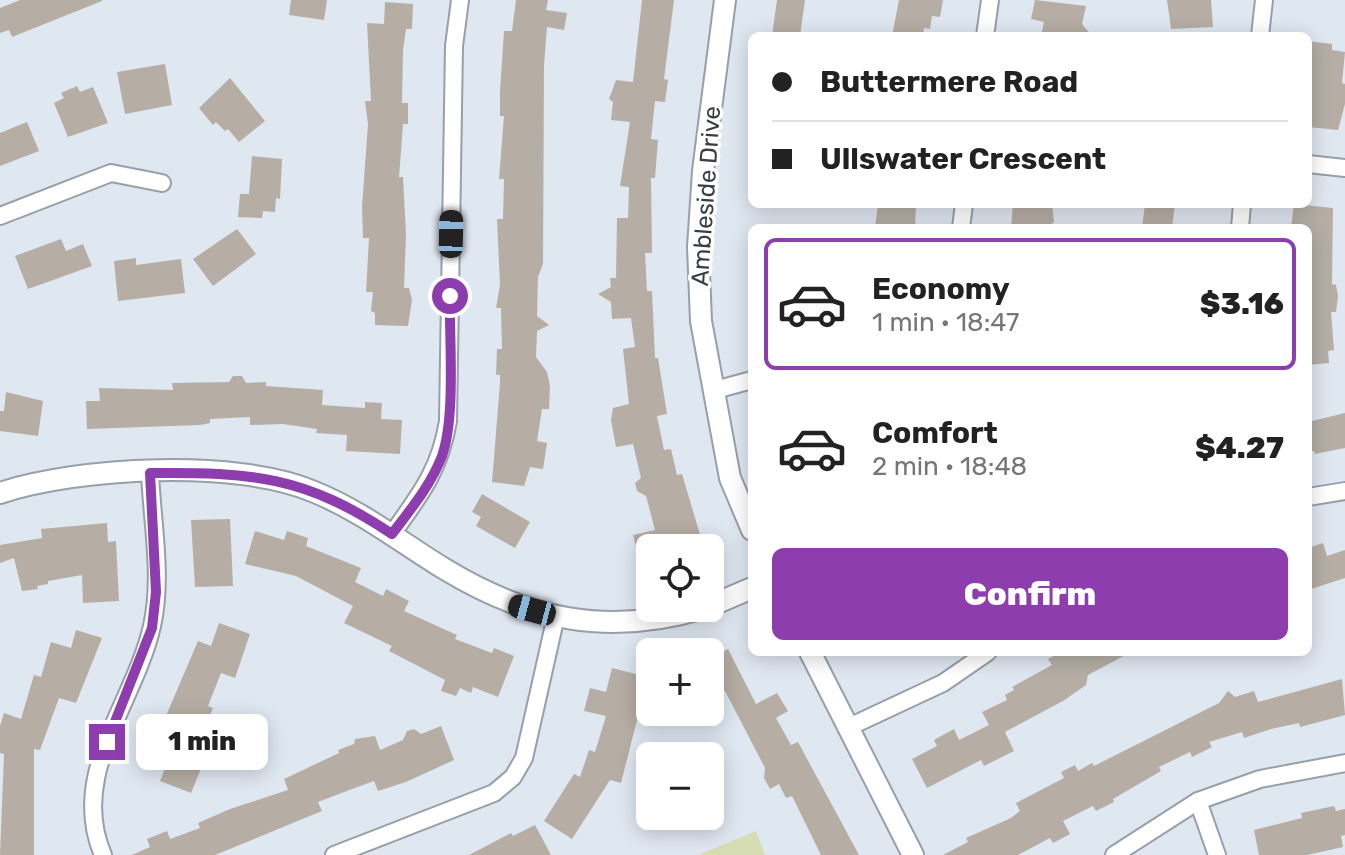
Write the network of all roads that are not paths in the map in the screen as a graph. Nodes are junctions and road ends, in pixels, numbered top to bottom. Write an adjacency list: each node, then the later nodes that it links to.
1 (460, 0): 18 (street)
2 (725, 0): 12 (street, Ambleside Drive)
3 (990, 0): 5 (street)
4 (1264, 0): 6 (street)
5 (986, 32)
6 (1260, 32)
7 (1312, 164): 8 (street)
8 (1345, 168)
9 (162, 183): 10 (street)
10 (0, 216)
11 (748, 381): 12 (street)
12 (715, 390): 17 (street, Ambleside Drive)
13 (150, 473): 15 (street); 18 (street); 28 (street)
14 (1345, 491): 16 (street)
15 (0, 493)
16 (1312, 496)
17 (748, 521)
18 (392, 534): 21 (street)
19 (748, 590): 20 (street)
20 (724, 600)
21 (556, 616): 22 (street); 29 (street)
22 (636, 621)
23 (812, 656): 25 (street)
24 (982, 656): 25 (street)
25 (849, 727): 30 (street)
26 (1345, 763): 27 (street)
27 (1198, 801): 31 (street); 32 (street)
28 (103, 855)
29 (334, 855)
30 (913, 855)
31 (1114, 855)
32 (1217, 855)

